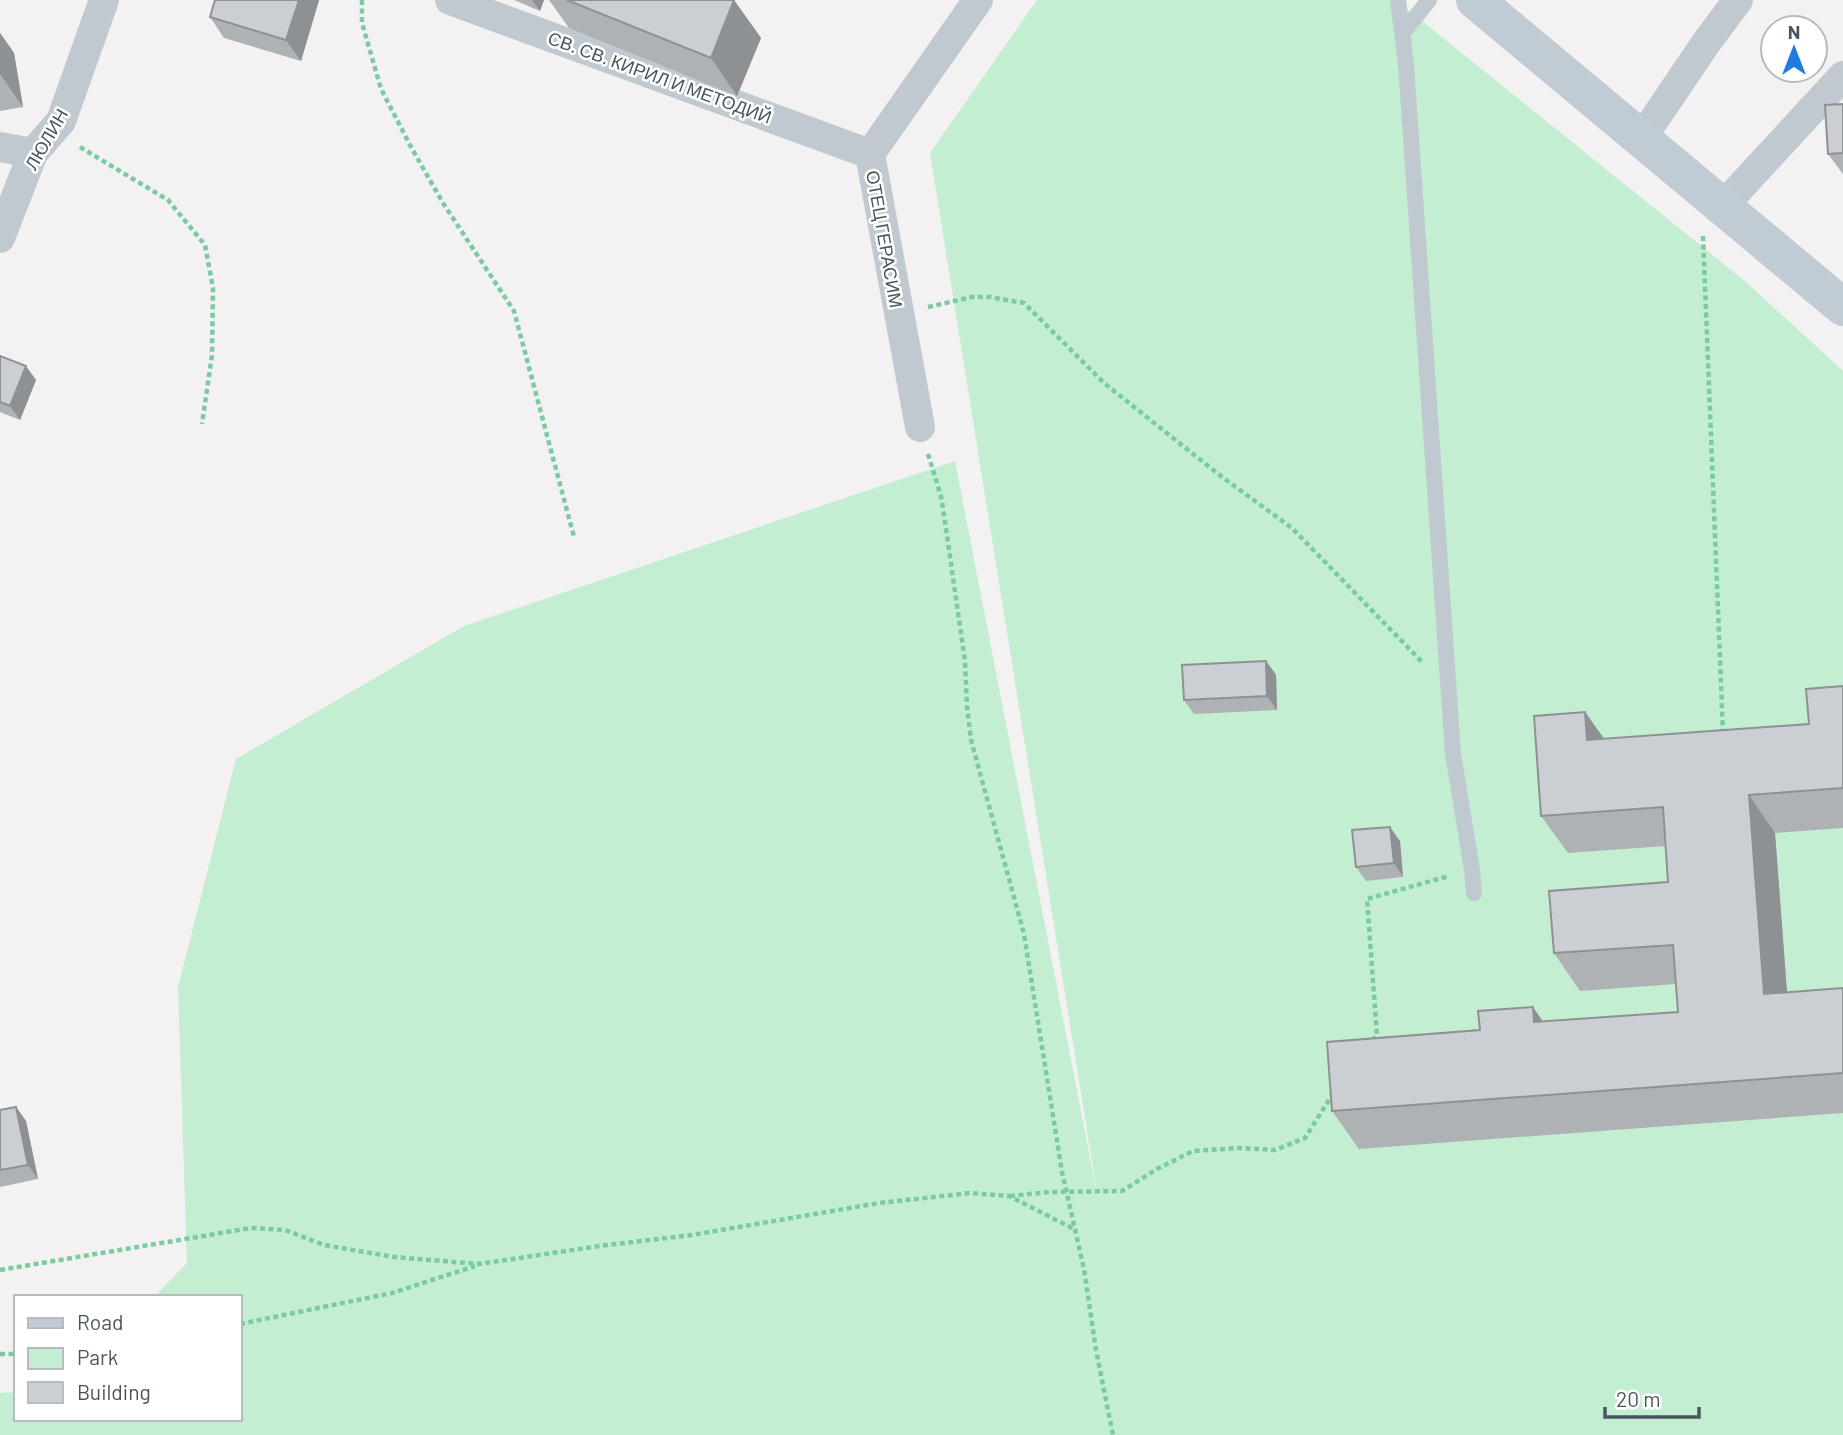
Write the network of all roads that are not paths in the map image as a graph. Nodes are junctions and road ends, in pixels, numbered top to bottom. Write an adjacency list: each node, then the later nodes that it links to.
1 (104, 0): 12 (street, ЛЮЛИН)
2 (450, 0): 13 (street, СВ. СВ. КИРИЛ И МЕТОДИЙ)
3 (978, 0): 13 (street, ОТЕЦ ГЕРАСИМ)
4 (1398, 0): 8 (lane)
5 (1429, 0): 8 (lane)
6 (1475, 0): 10 (main road)
7 (1738, 0): 10 (street)
8 (1402, 34): 18 (lane)
9 (1843, 76): 14 (street)
10 (1641, 139): 14 (main road)
11 (0, 148): 12 (street)
12 (33, 153): 15 (street, ЛЮЛИН)
13 (870, 154): 17 (street, ОТЕЦ ГЕРАСИМ)
14 (1712, 197): 16 (main road)
15 (0, 238)
16 (1843, 307)
17 (920, 426)
18 (1474, 893)

